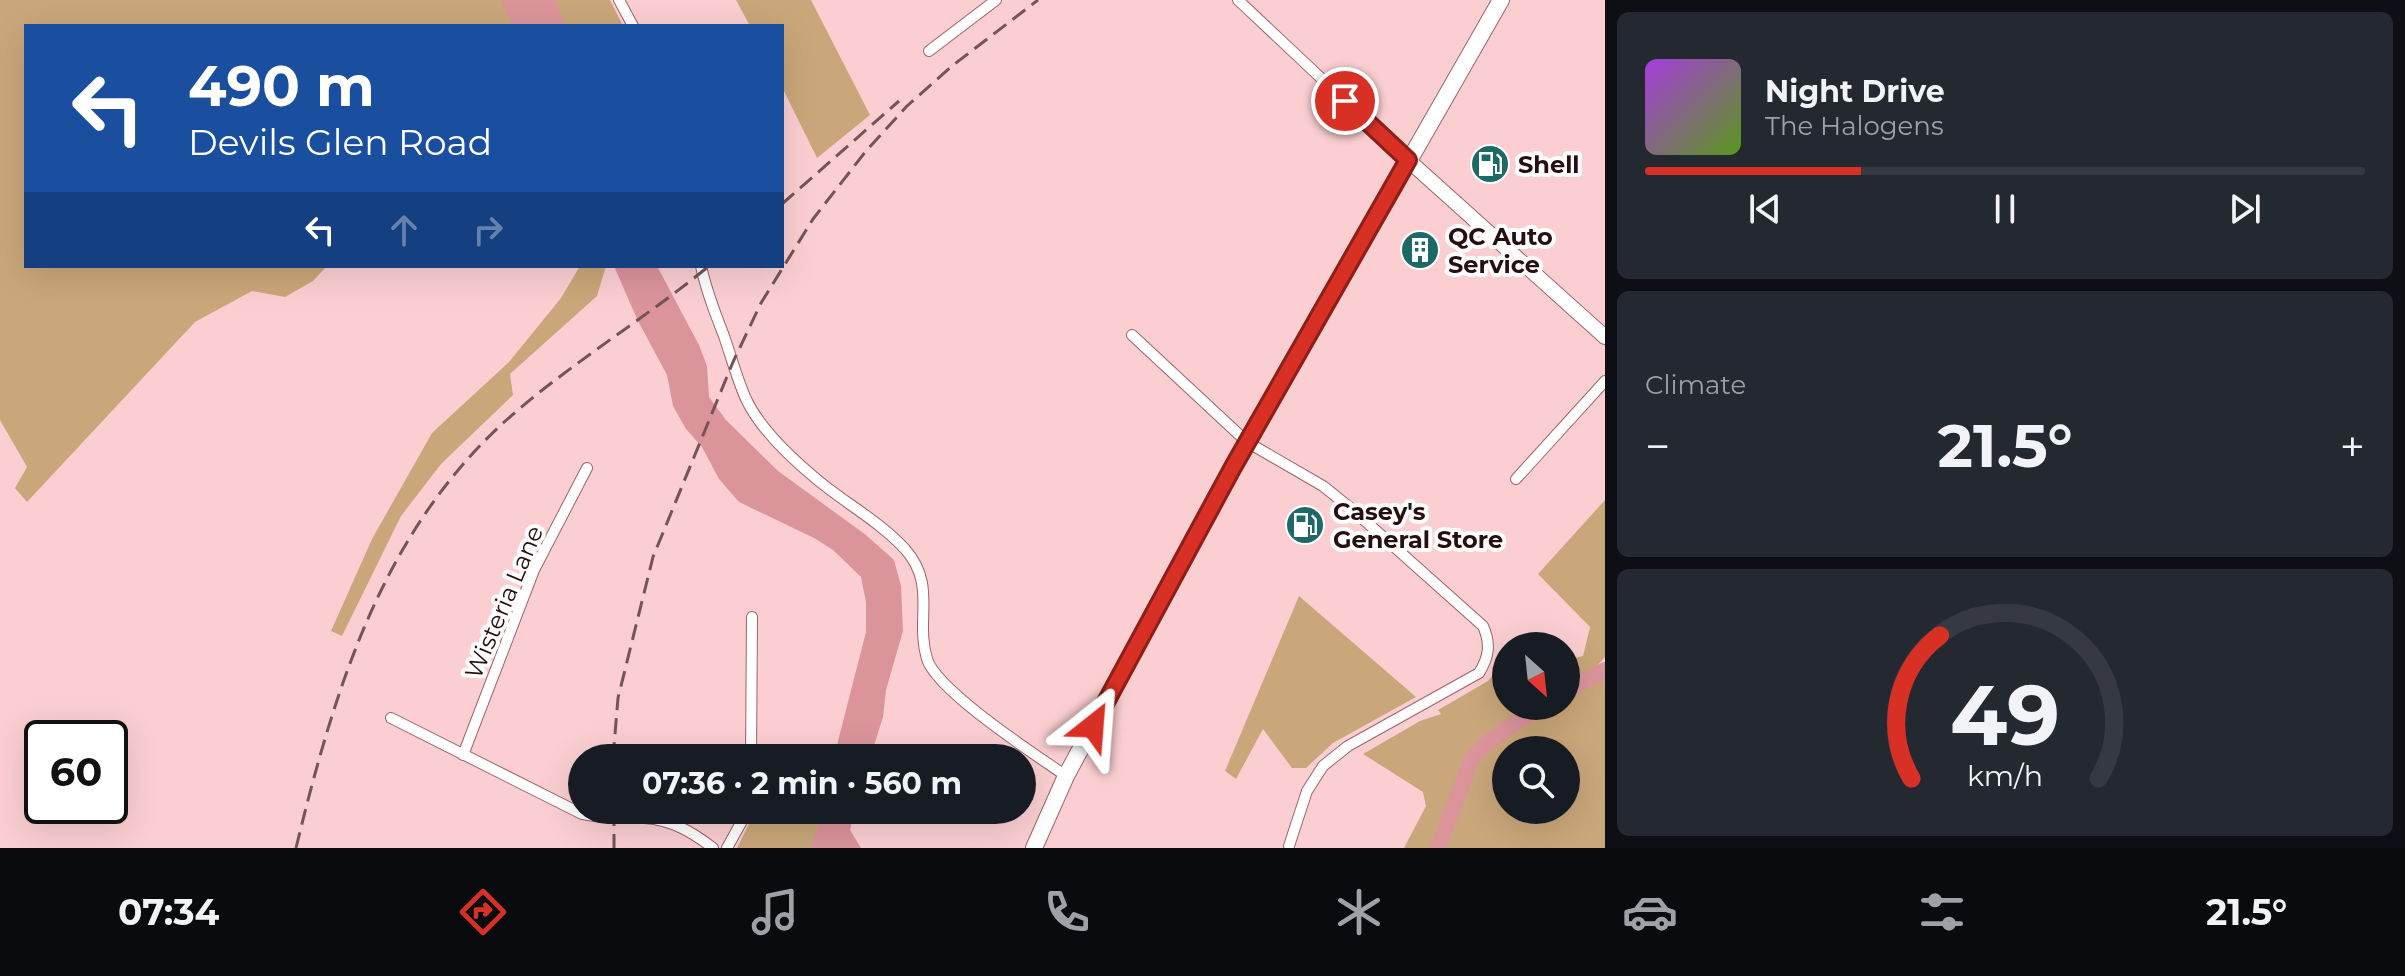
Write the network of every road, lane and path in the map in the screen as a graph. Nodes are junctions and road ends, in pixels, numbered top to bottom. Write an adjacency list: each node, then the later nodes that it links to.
1 (619, 0): 5 (street)
2 (996, 0): 6 (street)
3 (1238, 0): 7 (street)
4 (1501, 0): 7 (main road)
5 (632, 24)
6 (929, 51)
7 (1408, 160): 10 (main road); 12 (main road)
8 (702, 268): 19 (street)
9 (1132, 335): 12 (street)
10 (1605, 337)
11 (1605, 381): 14 (street)
12 (1247, 442): 19 (main road); 21 (street)
13 (587, 468): 18 (street, Wisteria Lane)
14 (1516, 479)
15 (752, 617): 17 (street)
16 (391, 718): 18 (street)
17 (751, 744)
18 (463, 755): 22 (street)
19 (1066, 776): 24 (main road)
20 (742, 824): 23 (street)
21 (1289, 846)
22 (713, 848)
23 (727, 848)
24 (1034, 848)

